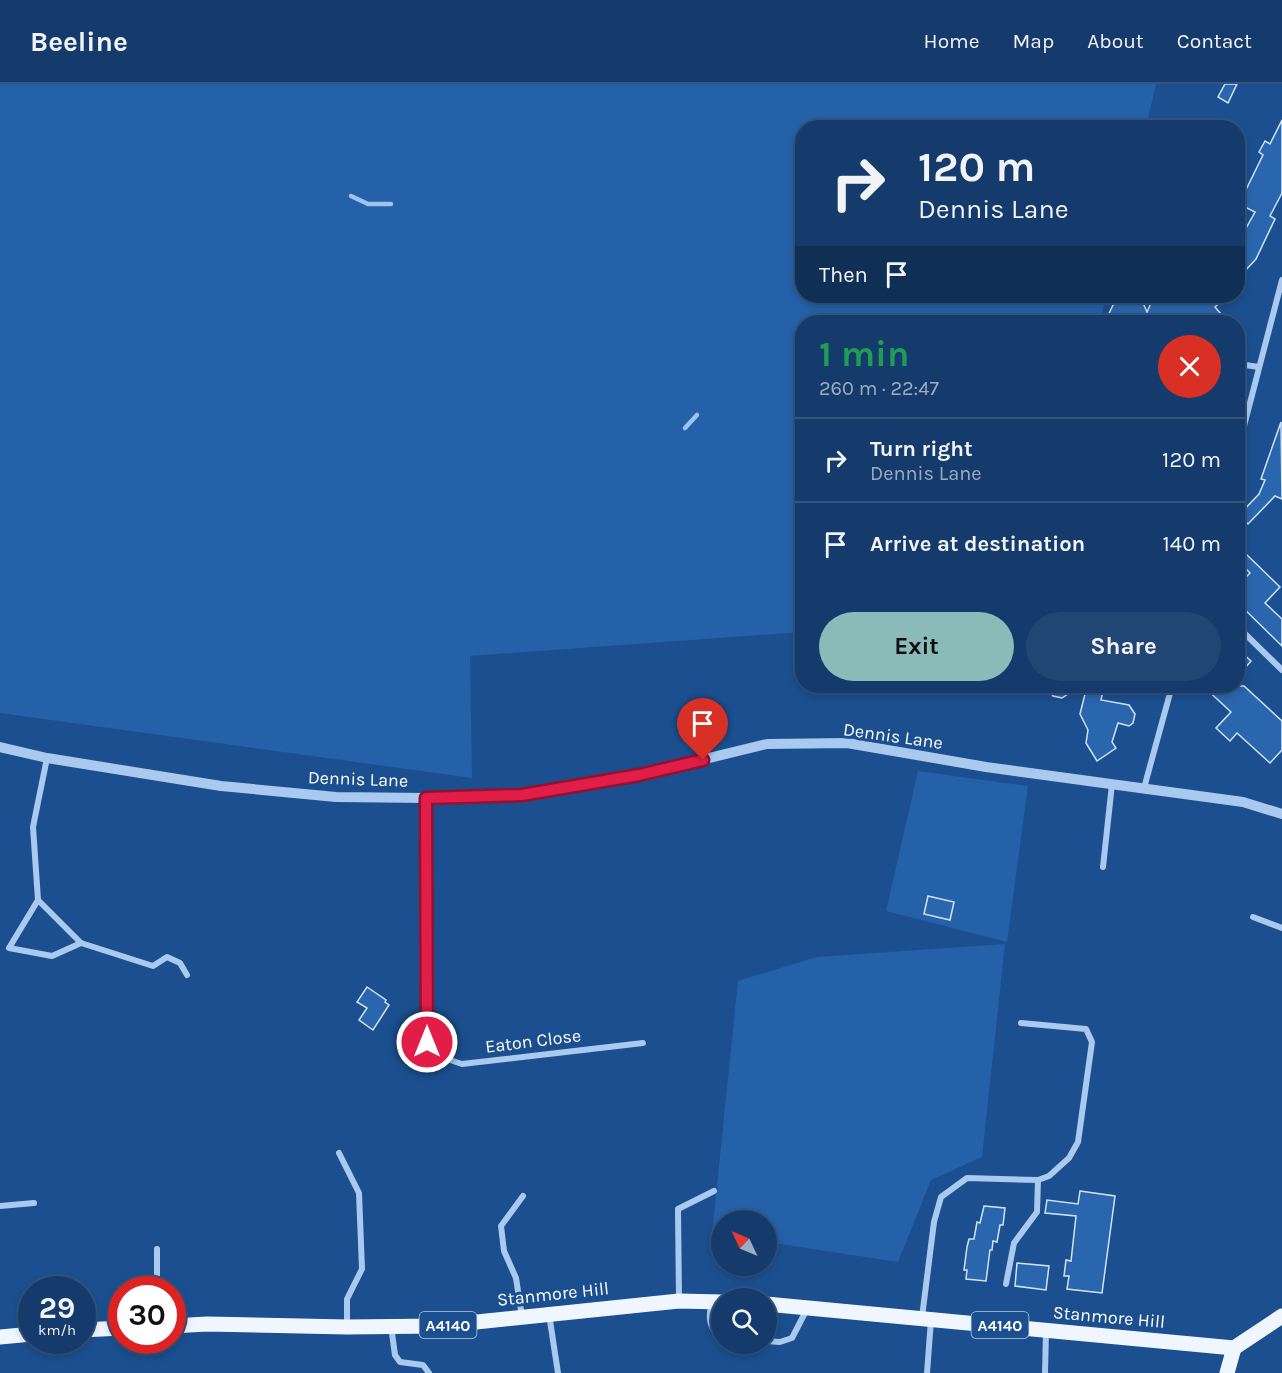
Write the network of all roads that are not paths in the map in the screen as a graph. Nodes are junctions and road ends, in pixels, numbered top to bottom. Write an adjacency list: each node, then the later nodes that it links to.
1 (1282, 280): 3 (street)
2 (1245, 365): 3 (street)
3 (1259, 367): 4 (street)
4 (1245, 422)
5 (1245, 634): 6 (street)
6 (1282, 670)
7 (1170, 693): 11 (street)
8 (0, 747): 9 (street, Dennis Lane)
9 (47, 758): 12 (street, Dennis Lane); 15 (street)
10 (1112, 784): 11 (street, Dennis Lane); 12 (street, Dennis Lane); 14 (street)
11 (1144, 788): 13 (street, Dennis Lane)
12 (426, 798): 21 (street, Eaton Close)
13 (1282, 814)
14 (1103, 867)
15 (38, 900): 18 (street); 18 (street)
16 (1253, 917): 17 (street)
17 (1282, 928)
18 (81, 943): 19 (street)
19 (187, 975)
20 (1021, 1023): 23 (street)
21 (643, 1043)
22 (339, 1153): 43 (street)
23 (1038, 1180): 30 (street); 39 (street)
24 (714, 1191): 31 (street)
25 (523, 1196): 38 (street)
26 (34, 1203): 27 (street)
27 (0, 1206)
28 (157, 1249): 29 (street)
29 (157, 1276)
30 (1006, 1284)
31 (679, 1301): 32 (main road, Stanmore Hill / A4140); 36 (main road, Stanmore Hill / A4140)
32 (711, 1301)
33 (777, 1305): 34 (main road, Stanmore Hill / A4140)
34 (809, 1306): 39 (main road, Stanmore Hill / A4140); 47 (street)
35 (711, 1310): 42 (street)
36 (549, 1314): 38 (main road, Stanmore Hill / A4140); 50 (street)
37 (1282, 1316): 48 (main road)
38 (522, 1317): 41 (main road, Stanmore Hill / A4140)
39 (926, 1318): 44 (main road, Stanmore Hill / A4140); 51 (street)
40 (186, 1325): 43 (main road, Stanmore Hill / A4140)
41 (391, 1326): 43 (main road, Stanmore Hill / A4140); 49 (street)
42 (711, 1326)
43 (346, 1327)
44 (1046, 1331): 48 (main road, Stanmore Hill / A4140); 52 (street)
45 (18, 1335): 46 (main road)
46 (0, 1337)
47 (777, 1342)
48 (1234, 1348): 53 (main road)
49 (429, 1373)
50 (558, 1373)
51 (927, 1373)
52 (1045, 1373)
53 (1227, 1373)

